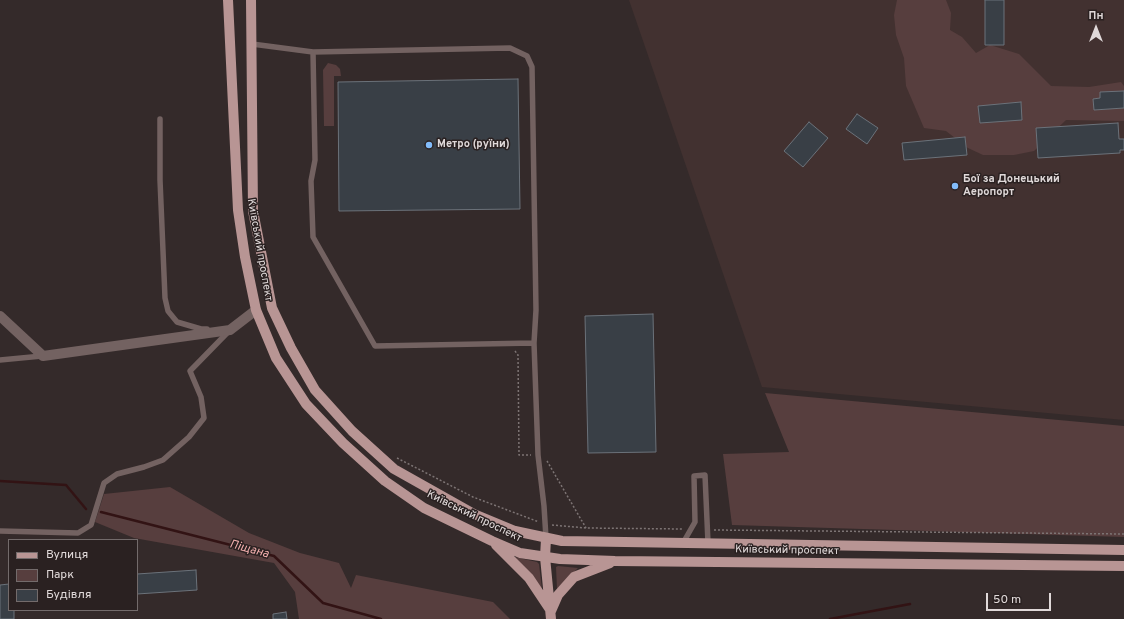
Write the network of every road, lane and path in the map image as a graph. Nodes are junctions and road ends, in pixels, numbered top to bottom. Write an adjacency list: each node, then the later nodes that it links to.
1 (228, 0): 6 (main road, Київський проспект)
2 (251, 0): 3 (main road, Київський проспект)
3 (252, 44): 4 (lane); 12 (main road, Київський проспект)
4 (313, 52): 9 (lane); 9 (lane)
5 (160, 118): 8 (lane)
6 (256, 310): 8 (street); 14 (main road, Київський проспект)
7 (0, 316): 10 (street)
8 (230, 330): 10 (street); 18 (lane)
9 (534, 343): 15 (lane)
10 (42, 356): 11 (lane)
11 (0, 360)
12 (391, 466): 13 (main road, Київський проспект); 15 (path)
13 (433, 491): 14 (main road); 20 (main road, Київський проспект)
14 (424, 508): 21 (main road, Київський проспект)
15 (545, 524): 16 (path); 20 (lane)
16 (692, 529): 17 (lane); 22 (lane)
17 (707, 530): 19 (path); 23 (lane)
18 (0, 531)
19 (1124, 534)
20 (546, 539): 22 (main road, Київський проспект); 25 (main road)
21 (492, 541): 25 (main road, Київський проспект); 28 (main road)
22 (683, 543): 23 (main road, Київський проспект)
23 (708, 543): 24 (main road, Київський проспект)
24 (1124, 550)
25 (545, 557): 26 (main road, Київський проспект); 28 (main road)
26 (615, 561): 27 (main road, Київський проспект); 28 (main road)
27 (1124, 566)
28 (551, 615)

